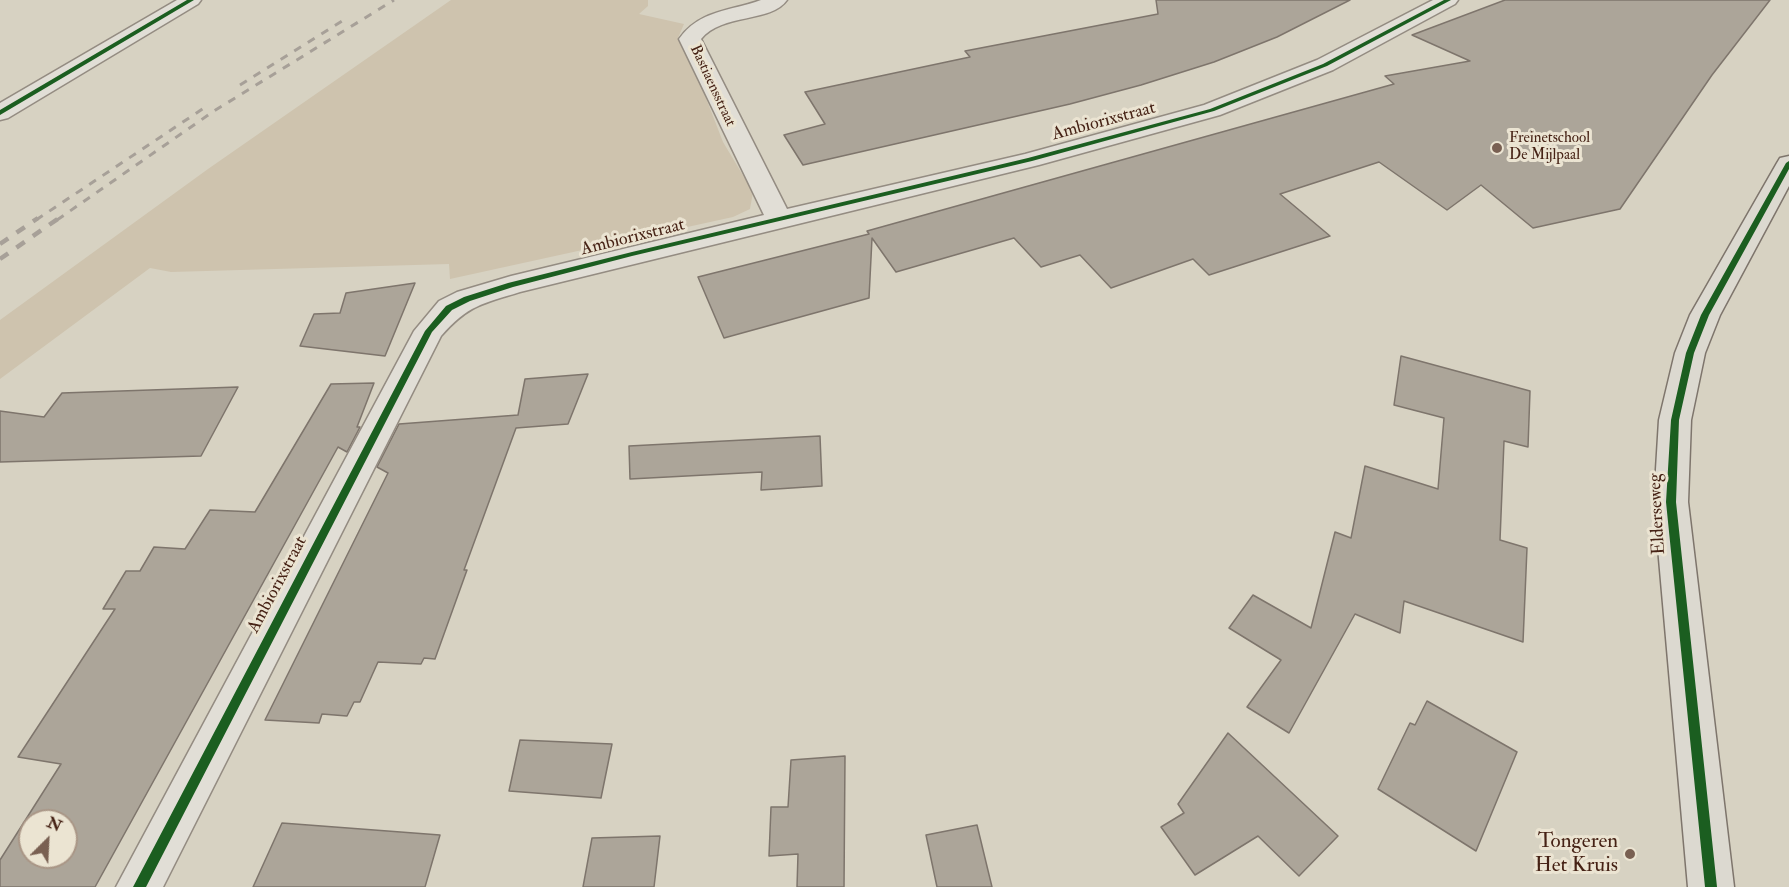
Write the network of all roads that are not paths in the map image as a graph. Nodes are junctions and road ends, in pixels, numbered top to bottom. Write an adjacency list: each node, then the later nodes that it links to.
1 (191, 0): 4 (street)
2 (777, 0): 6 (street, Bastiaensstraat)
3 (1448, 0): 6 (street, Ambiorixstraat)
4 (0, 113)
5 (1789, 164): 8 (main road, Elderseweg)
6 (779, 219): 7 (street, Ambiorixstraat)
7 (139, 887)
8 (1711, 887)

